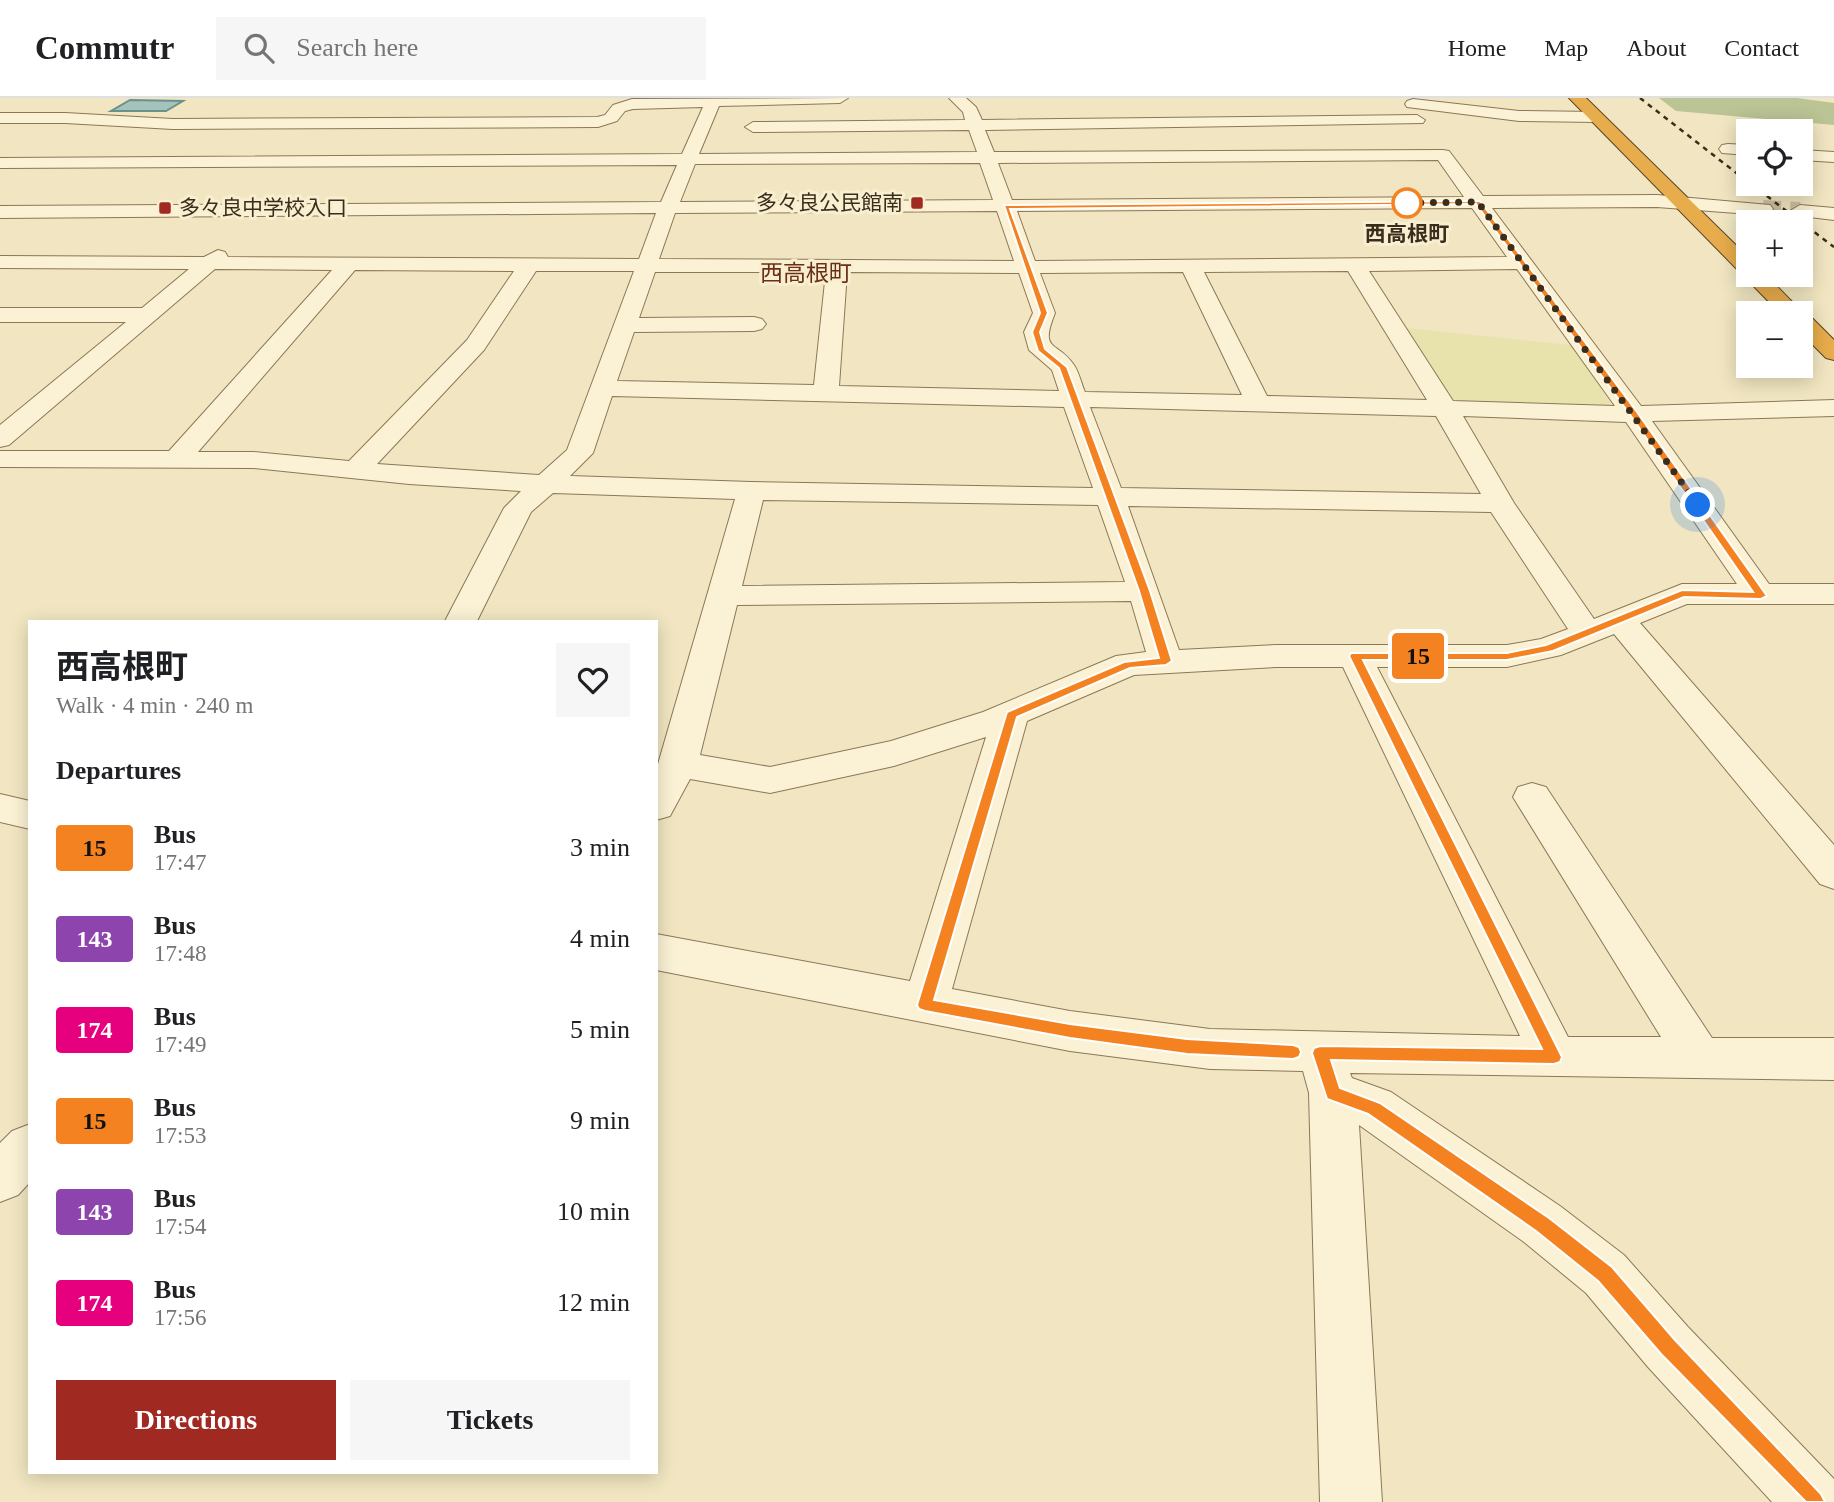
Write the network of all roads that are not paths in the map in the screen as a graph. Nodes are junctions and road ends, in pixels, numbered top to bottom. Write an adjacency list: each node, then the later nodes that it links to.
1 (839, 98): 3 (street)
2 (1577, 98): 8 (highway)
3 (699, 102): 11 (street); 21 (street)
4 (89, 105): 10 (street)
5 (1078, 106): 12 (street)
6 (1414, 107): 8 (street); 12 (street); 16 (street)
7 (970, 108): 12 (street); 13 (street); 20 (street)
8 (1596, 117): 27 (highway)
9 (0, 118): 10 (street)
10 (65, 118): 11 (street); 17 (street)
11 (375, 123): 23 (street)
12 (1088, 123)
13 (741, 127)
14 (1728, 149): 15 (street)
15 (1736, 149)
16 (1443, 155): 20 (street); 26 (street)
17 (0, 156)
18 (1813, 156): 19 (street)
19 (1834, 157)
20 (989, 159): 21 (street); 28 (street)
21 (687, 160): 23 (street); 24 (street)
22 (0, 163): 23 (street)
23 (331, 163): 31 (street)
24 (678, 182): 25 (street); 29 (street)
25 (705, 182)
26 (1478, 202): 27 (street); 28 (street); 40 (street)
27 (1681, 202): 30 (street); 37 (highway)
28 (1006, 207): 29 (street); 46 (street)
29 (667, 209): 31 (street); 43 (street)
30 (1763, 209)
31 (271, 211): 32 (street); 35 (street)
32 (0, 212)
33 (1813, 212): 34 (street)
34 (1834, 214)
35 (251, 229)
36 (230, 246): 39 (street)
37 (1736, 257)
38 (0, 262): 39 (street)
39 (210, 263): 41 (street); 52 (street)
40 (1522, 263): 44 (street); 64 (street)
41 (349, 264): 42 (street); 67 (street)
42 (528, 265): 43 (street); 68 (street)
43 (646, 265): 45 (street); 54 (street)
44 (1355, 265): 47 (street); 62 (street)
45 (837, 267): 46 (street); 59 (street)
46 (1028, 267): 47 (street); 50 (street)
47 (1191, 267): 61 (street)
48 (1766, 287): 49 (highway)
49 (1781, 301)
50 (1044, 313): 56 (street); 56 (street)
51 (0, 315): 52 (street)
52 (147, 315): 65 (street)
53 (754, 324): 54 (street)
54 (625, 325): 58 (street)
55 (1813, 332): 57 (highway)
56 (1067, 348): 60 (street)
57 (1834, 353)
58 (603, 388): 59 (street); 69 (street)
59 (826, 395): 60 (street)
60 (1075, 400): 61 (street); 71 (street)
61 (1259, 405): 62 (street)
62 (1445, 408): 64 (street); 72 (street)
63 (1834, 408): 64 (street)
64 (1634, 414): 76 (street)
65 (0, 439)
66 (0, 459): 67 (street)
67 (176, 460): 68 (street)
68 (356, 470): 69 (street)
69 (546, 484): 70 (street); 77 (street)
70 (751, 491): 71 (street); 75 (street)
71 (1110, 497): 72 (street); 73 (street)
72 (1500, 503): 78 (street)
73 (1144, 591): 75 (street); 80 (street)
74 (1834, 594): 76 (street)
75 (725, 596): 82 (street)
76 (1761, 596): 78 (street)
77 (462, 620)
78 (1603, 627): 79 (street); 87 (street)
79 (1355, 656): 80 (street); 90 (street)
80 (1166, 661): 81 (street)
81 (1012, 715): 82 (street); 89 (street)
82 (679, 764): 84 (street)
83 (1532, 797): 91 (street)
84 (658, 802)
85 (0, 808): 86 (street)
86 (28, 815)
87 (1834, 873)
88 (658, 952): 89 (street)
89 (925, 1005): 93 (street)
90 (1554, 1057): 91 (street); 93 (street)
91 (1700, 1059): 92 (street)
92 (1834, 1059)
93 (1327, 1073): 96 (street); 97 (street)
94 (28, 1149): 95 (street)
95 (0, 1178)
96 (1352, 1502)
97 (1814, 1502)

